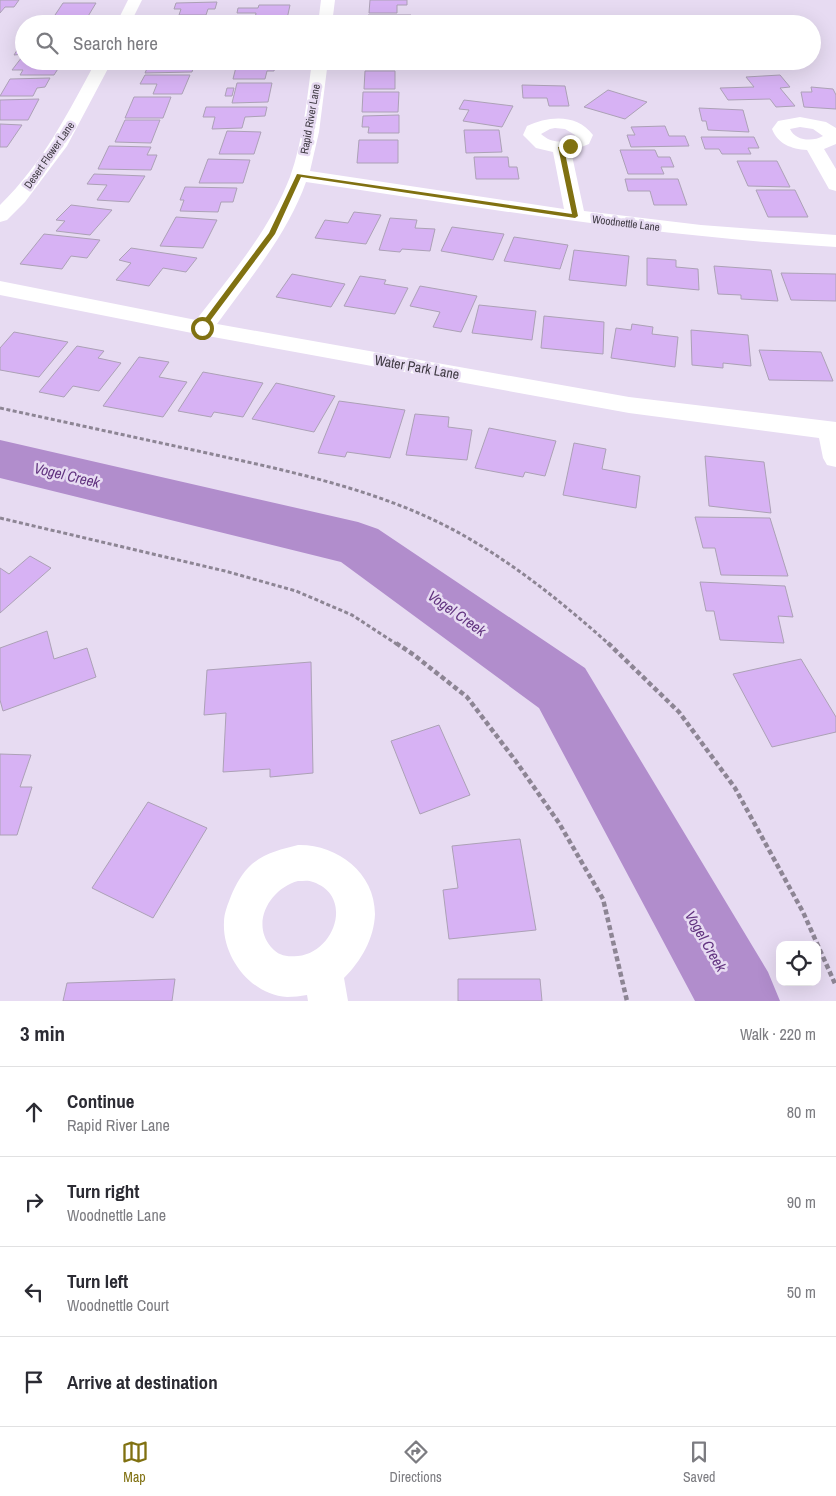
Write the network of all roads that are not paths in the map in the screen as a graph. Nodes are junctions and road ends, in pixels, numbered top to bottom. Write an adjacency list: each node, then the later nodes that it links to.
1 (135, 0): 3 (street)
2 (328, 0): 4 (street)
3 (128, 15)
4 (326, 15)
5 (99, 70): 11 (street, Desert Flower Lane)
6 (319, 70): 9 (street, Rapid River Lane)
7 (813, 146): 10 (street)
8 (561, 147): 12 (street)
9 (299, 175): 12 (street, Woodnettle Lane); 15 (street, Rapid River Lane)
10 (836, 185)
11 (0, 216)
12 (575, 216): 13 (street, Woodnettle Lane)
13 (836, 241)
14 (0, 288): 15 (street, Water Park Lane)
15 (202, 328): 16 (street, Water Park Lane)
16 (833, 431): 17 (street)
17 (836, 458)

